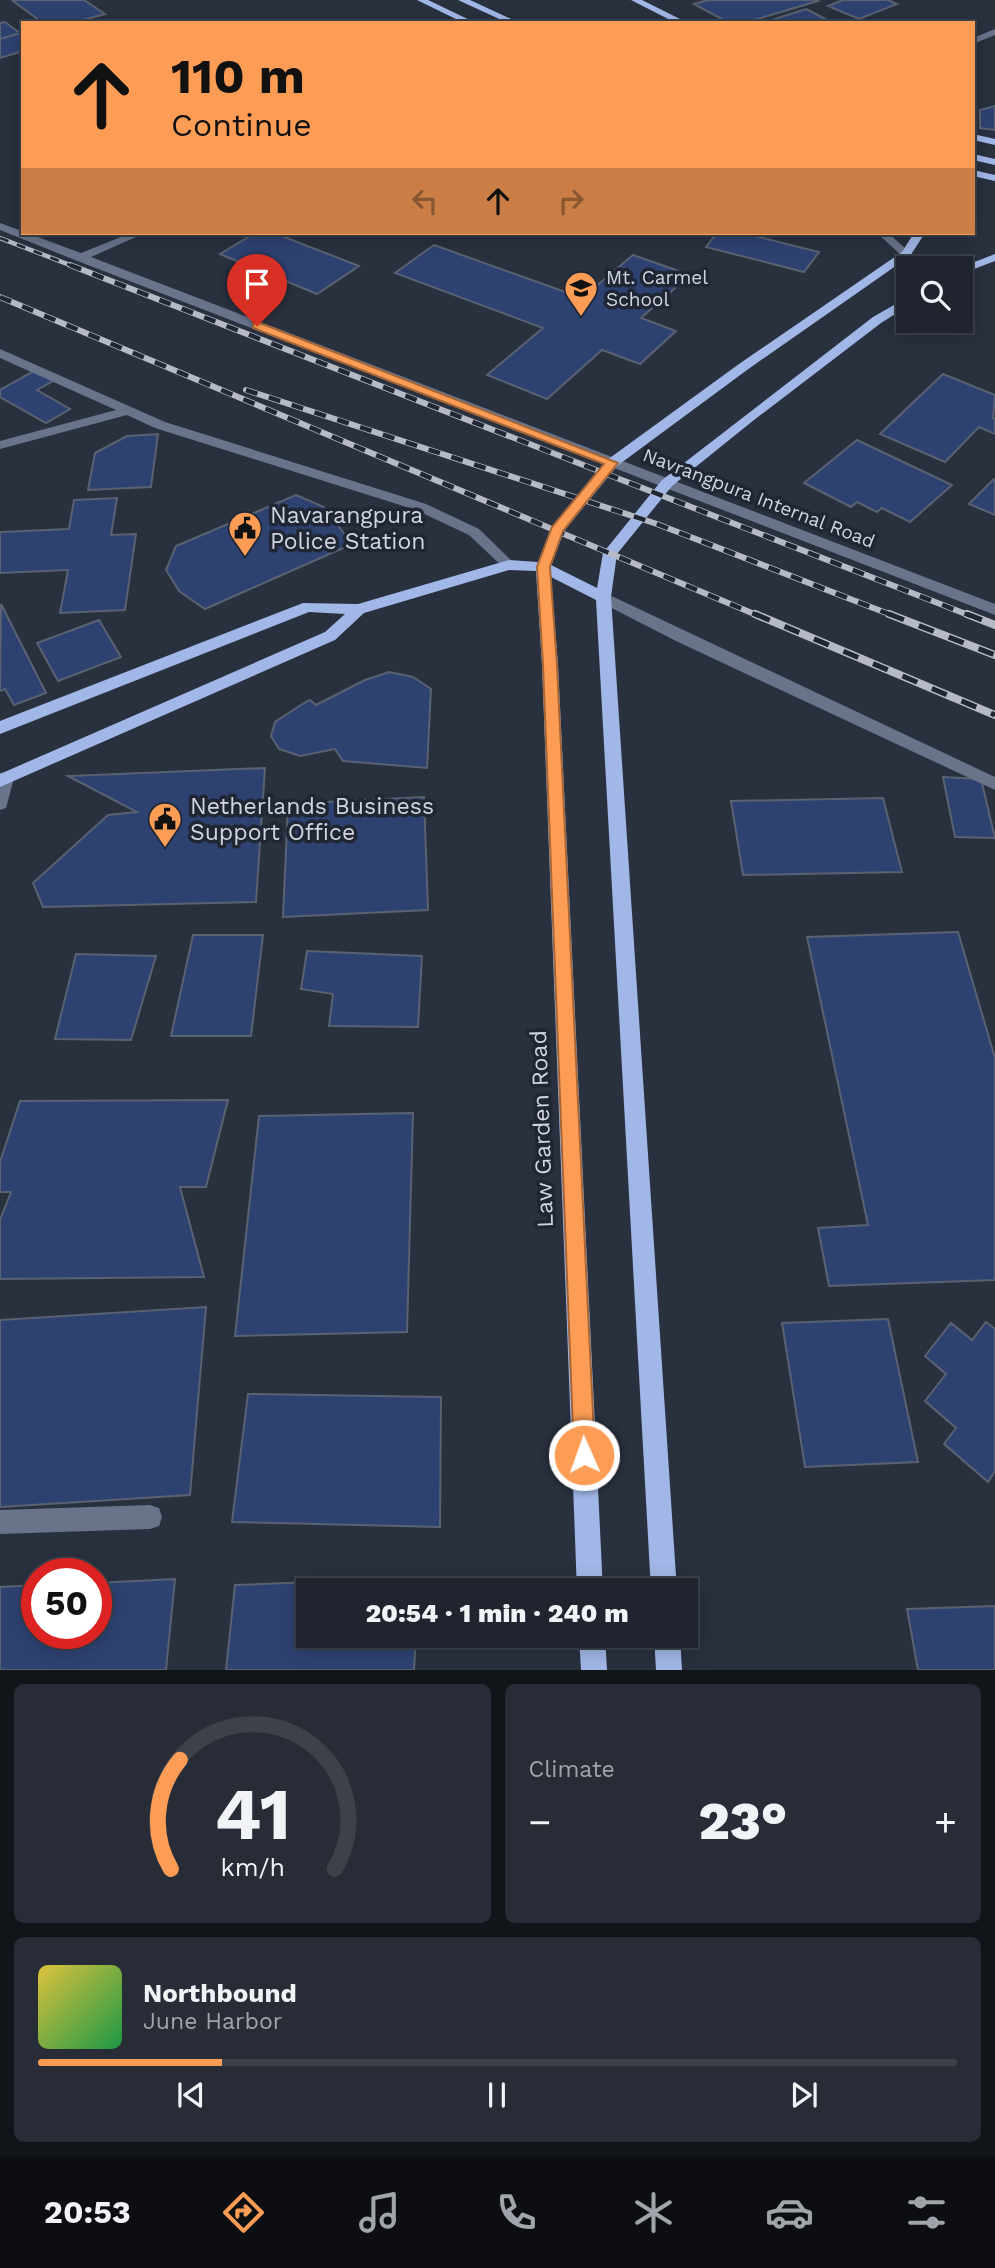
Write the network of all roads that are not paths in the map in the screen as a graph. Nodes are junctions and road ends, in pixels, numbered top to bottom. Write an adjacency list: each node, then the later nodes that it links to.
1 (421, 0): 4 (main road)
2 (462, 0): 5 (main road)
3 (635, 0): 6 (main road)
4 (468, 21)
5 (511, 21)
6 (680, 21)
7 (995, 32): 8 (street)
8 (975, 40)
9 (975, 137): 10 (main road)
10 (995, 142)
11 (975, 157): 12 (main road)
12 (995, 162)
13 (975, 173): 14 (main road)
14 (995, 178)
15 (0, 226): 16 (street, Navrangpura Internal Road)
16 (21, 235)
17 (22, 235): 23 (street, Navrangpura Internal Road)
18 (135, 235): 23 (street)
19 (884, 235): 21 (street)
20 (918, 235): 21 (main road)
21 (906, 254): 29 (main road)
22 (995, 257): 24 (main road)
23 (79, 258): 29 (street, Navrangpura Internal Road)
24 (973, 266)
25 (896, 308): 30 (main road)
26 (0, 353): 27 (street)
27 (127, 411): 28 (street); 31 (street)
28 (0, 445)
29 (612, 463): 30 (street, Navrangpura Internal Road); 32 (main road)
30 (667, 483): 33 (main road); 35 (street, Navrangpura Internal Road)
31 (509, 565): 32 (main road); 34 (main road)
32 (544, 567): 33 (main road); 42 (main road, Law Garden Road)
33 (603, 597): 38 (street); 43 (main road)
34 (359, 609): 36 (main road); 37 (main road)
35 (995, 610)
36 (0, 728)
37 (3, 779): 39 (street)
38 (995, 784)
39 (0, 803)
40 (150, 1517): 41 (street)
41 (0, 1522)
42 (589, 1578)
43 (663, 1578)
44 (593, 1648): 46 (main road)
45 (668, 1648): 47 (main road)
46 (594, 1670)
47 (669, 1670)

